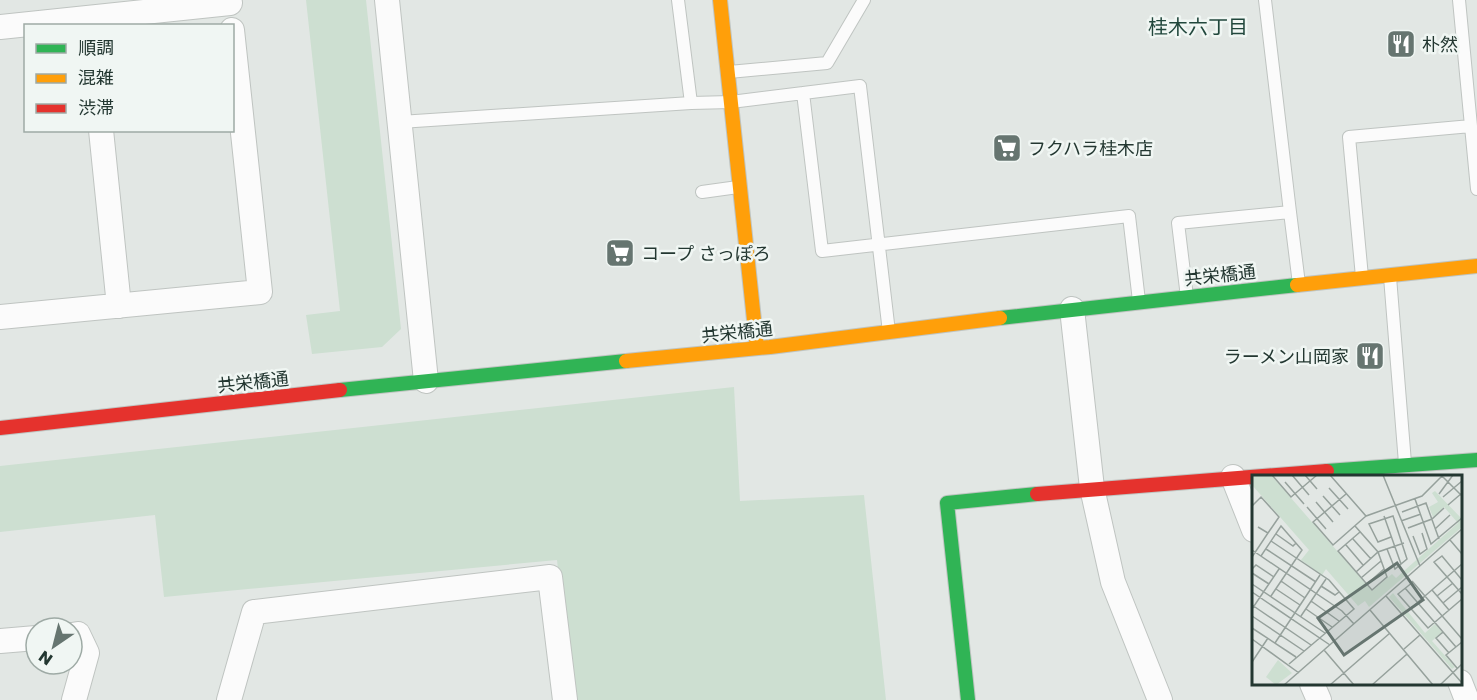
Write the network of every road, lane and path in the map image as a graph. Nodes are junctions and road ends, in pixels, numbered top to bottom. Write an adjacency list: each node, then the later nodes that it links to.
1 (387, 0): 15 (street)
2 (678, 0): 14 (lane)
3 (720, 0): 11 (street)
4 (864, 0): 11 (lane)
5 (1265, 0): 21 (lane)
6 (1459, 0): 16 (lane)
7 (230, 9): 8 (street)
8 (88, 14): 9 (street)
9 (0, 27)
10 (234, 49): 29 (street)
11 (727, 72): 13 (street)
12 (803, 93): 13 (lane); 22 (lane); 22 (lane)
13 (730, 102): 14 (lane); 18 (street)
14 (691, 103): 15 (lane)
15 (400, 122): 34 (street)
16 (1471, 126): 19 (lane); 25 (lane)
17 (101, 132): 29 (street)
18 (739, 187): 20 (lane); 33 (street)
19 (1477, 189)
20 (702, 192)
21 (1290, 212): 26 (lane); 27 (lane)
22 (879, 244): 28 (lane); 32 (lane)
23 (1477, 266): 24 (street, 共栄橋通)
24 (1390, 275): 25 (street, 共栄橋通); 37 (lane)
25 (1362, 278): 26 (street, 共栄橋通)
26 (1299, 285): 27 (street, 共栄橋通)
27 (1187, 297): 28 (street, 共栄橋通)
28 (1139, 302): 30 (street, 共栄橋通)
29 (119, 306): 31 (street)
30 (1072, 309): 32 (street, 共栄橋通); 42 (street)
31 (0, 317)
32 (889, 332): 33 (street, 共栄橋通)
33 (757, 348): 34 (street, 共栄橋通)
34 (426, 381): 35 (street, 共栄橋通)
35 (0, 428)
36 (1477, 460): 37 (street)
37 (1405, 464): 38 (street)
38 (1380, 472): 39 (street)
39 (1292, 475)
40 (1252, 476): 41 (street)
41 (1233, 477): 42 (street); 43 (street)
42 (1092, 488): 54 (street); 55 (street)
43 (1252, 525)
44 (24, 639): 45 (street)
45 (0, 641)
46 (84, 647): 47 (street)
47 (84, 664)
48 (81, 676): 51 (street)
49 (1312, 685): 56 (street)
50 (1462, 685): 57 (street)
51 (74, 700)
52 (229, 700): 53 (street)
53 (561, 700)
54 (968, 700)
55 (1160, 700)
56 (1319, 700)
57 (1467, 700)

